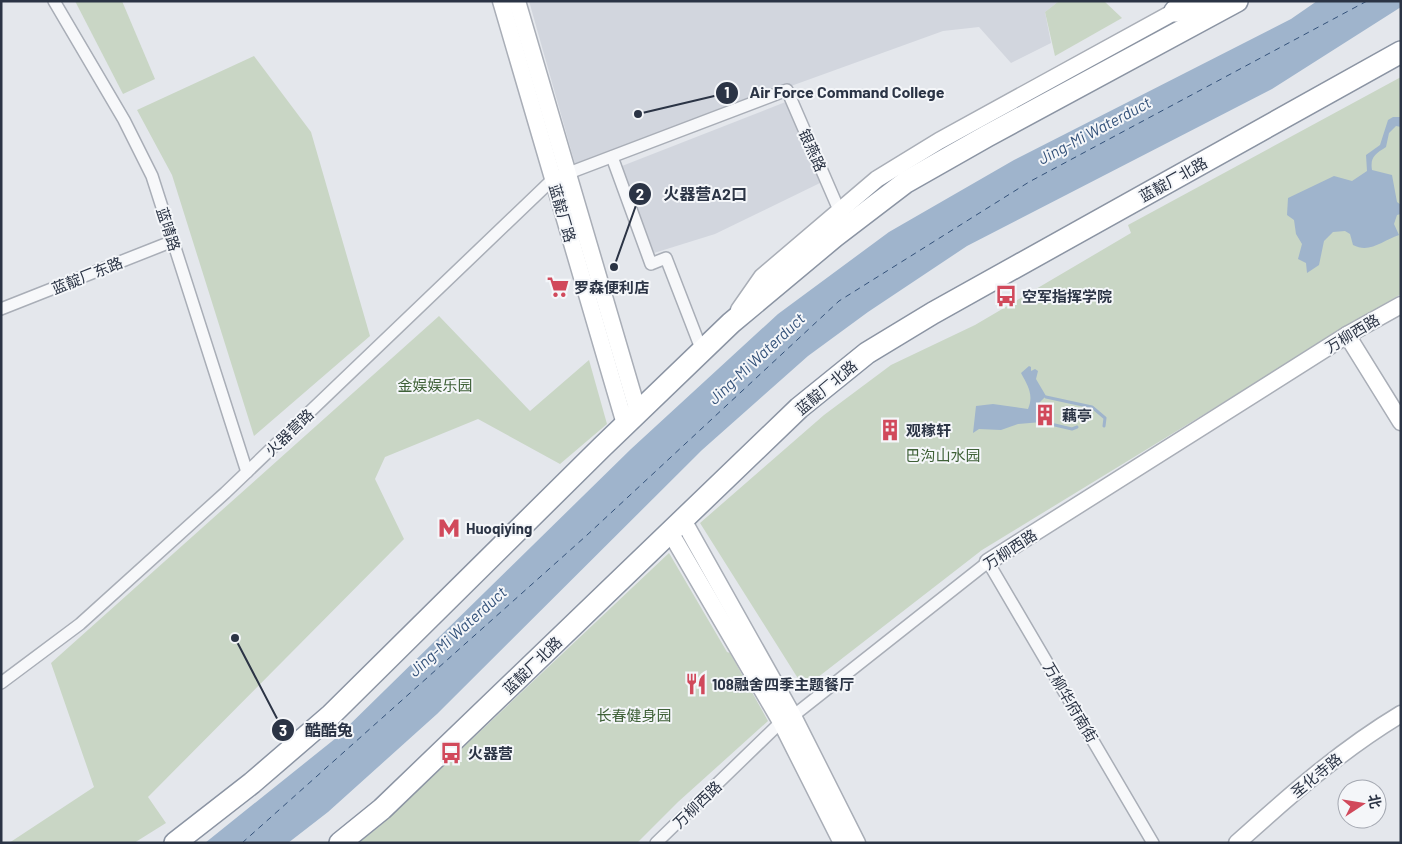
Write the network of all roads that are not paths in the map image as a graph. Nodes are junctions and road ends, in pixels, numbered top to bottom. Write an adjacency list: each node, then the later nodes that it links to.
1 (54, 1): 12 (street, 蓝晴路)
2 (501, 1): 10 (street, 蓝靛厂路)
3 (517, 1): 10 (street, 蓝靛厂路)
4 (1194, 1): 7 (street)
5 (1205, 1): 7 (highway)
6 (1237, 1): 15 (highway)
7 (1175, 12): 11 (street)
8 (1401, 52): 21 (highway, 蓝靛厂北路)
9 (612, 157): 10 (street); 11 (street, 银燕路); 17 (street)
10 (561, 176): 18 (street, 蓝靛厂路); 20 (street, 火器营路)
11 (840, 210): 15 (street)
12 (173, 241): 14 (street, 蓝靛厂东路); 20 (street, 蓝晴路)
13 (1401, 305): 16 (street, 万柳西路)
14 (1, 309)
15 (730, 324): 17 (highway)
16 (1347, 335): 19 (street); 22 (street, 万柳西路)
17 (702, 350): 18 (highway)
18 (632, 418): 26 (highway)
19 (1401, 422)
20 (247, 472): 23 (street, 火器营路)
21 (677, 526): 25 (street); 27 (highway, 蓝靛厂北路)
22 (988, 562): 25 (street, 万柳西路); 31 (street, 万柳华府南街)
23 (1, 683)
24 (1401, 714): 32 (street, 圣化寺路)
25 (787, 719): 28 (street, 万柳西路); 29 (street); 30 (street)
26 (175, 843)
27 (340, 843)
28 (656, 843)
29 (842, 843)
30 (857, 843)
31 (1153, 843)
32 (1237, 843)

